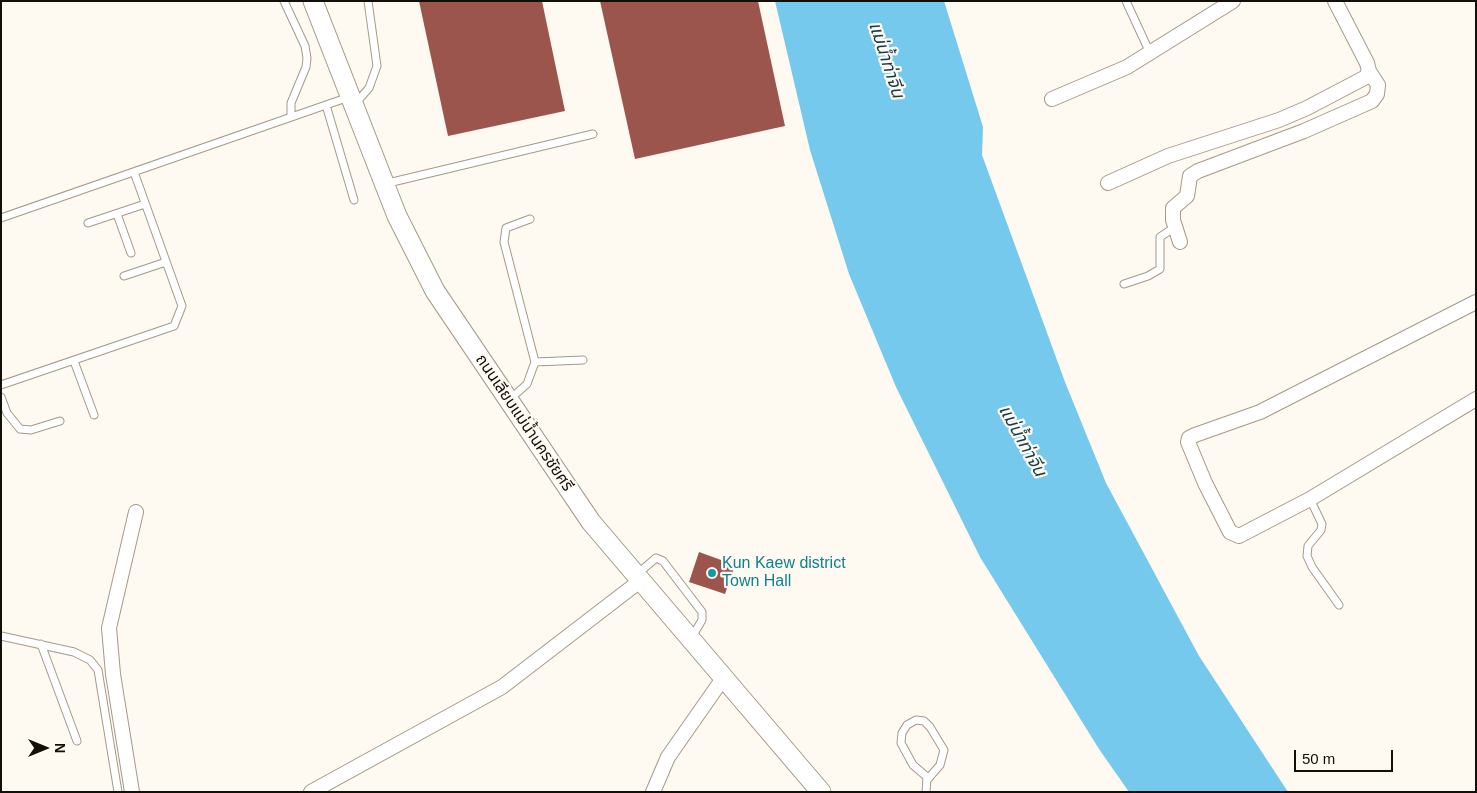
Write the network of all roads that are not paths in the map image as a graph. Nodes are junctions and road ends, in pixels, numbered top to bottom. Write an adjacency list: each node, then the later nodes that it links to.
1 (284, 1): 12 (lane)
2 (313, 1): 10 (main road, ถนนเลียบแม่น้ำนครชัยศรี)
3 (368, 1): 10 (lane)
4 (1126, 1): 7 (lane)
5 (1233, 1): 7 (street)
6 (1335, 1): 8 (street)
7 (1150, 53): 9 (street)
8 (1369, 71): 15 (street); 23 (street)
9 (1052, 99)
10 (351, 101): 11 (lane); 16 (main road, ถนนเลียบแม่น้ำนครชัยศรี)
11 (326, 105): 12 (lane); 17 (lane)
12 (291, 117): 14 (lane)
13 (593, 134): 16 (lane)
14 (134, 172): 18 (lane); 20 (lane)
15 (1108, 183)
16 (384, 184): 36 (main road, ถนนเลียบแม่น้ำนครชัยศรี)
17 (354, 200)
18 (145, 204): 19 (lane); 26 (lane)
19 (116, 214): 22 (lane); 25 (lane)
20 (1, 218)
21 (530, 219): 32 (lane)
22 (88, 223)
23 (1175, 227): 24 (street); 28 (lane)
24 (1180, 242)
25 (131, 253)
26 (166, 262): 27 (lane); 30 (lane)
27 (124, 276)
28 (1124, 284)
29 (1476, 302): 40 (street)
30 (74, 360): 33 (lane); 38 (lane)
31 (583, 360): 32 (lane)
32 (535, 362): 36 (lane)
33 (1, 386)
34 (1, 397): 37 (lane)
35 (1476, 399): 40 (street)
36 (508, 400): 42 (main road, ถนนเลียบแม่น้ำนครชัยศรี)
37 (4, 414): 39 (lane)
38 (94, 415)
39 (60, 421)
40 (1310, 500): 43 (lane)
41 (136, 512): 51 (street)
42 (638, 578): 45 (main road, ถนนเลียบแม่น้ำนครชัยศรี); 45 (lane); 52 (street)
43 (1339, 605)
44 (1, 636): 46 (lane)
45 (690, 640): 47 (main road, ถนนเลียบแม่น้ำนครชัยศรี)
46 (41, 644): 48 (lane); 50 (lane)
47 (724, 677): 53 (street); 54 (main road, ถนนเลียบแม่น้ำนครชัยศรี)
48 (77, 741)
49 (927, 780): 49 (lane); 55 (lane)
50 (118, 792)
51 (132, 792)
52 (311, 792)
53 (652, 792)
54 (821, 792)
55 (926, 792)

